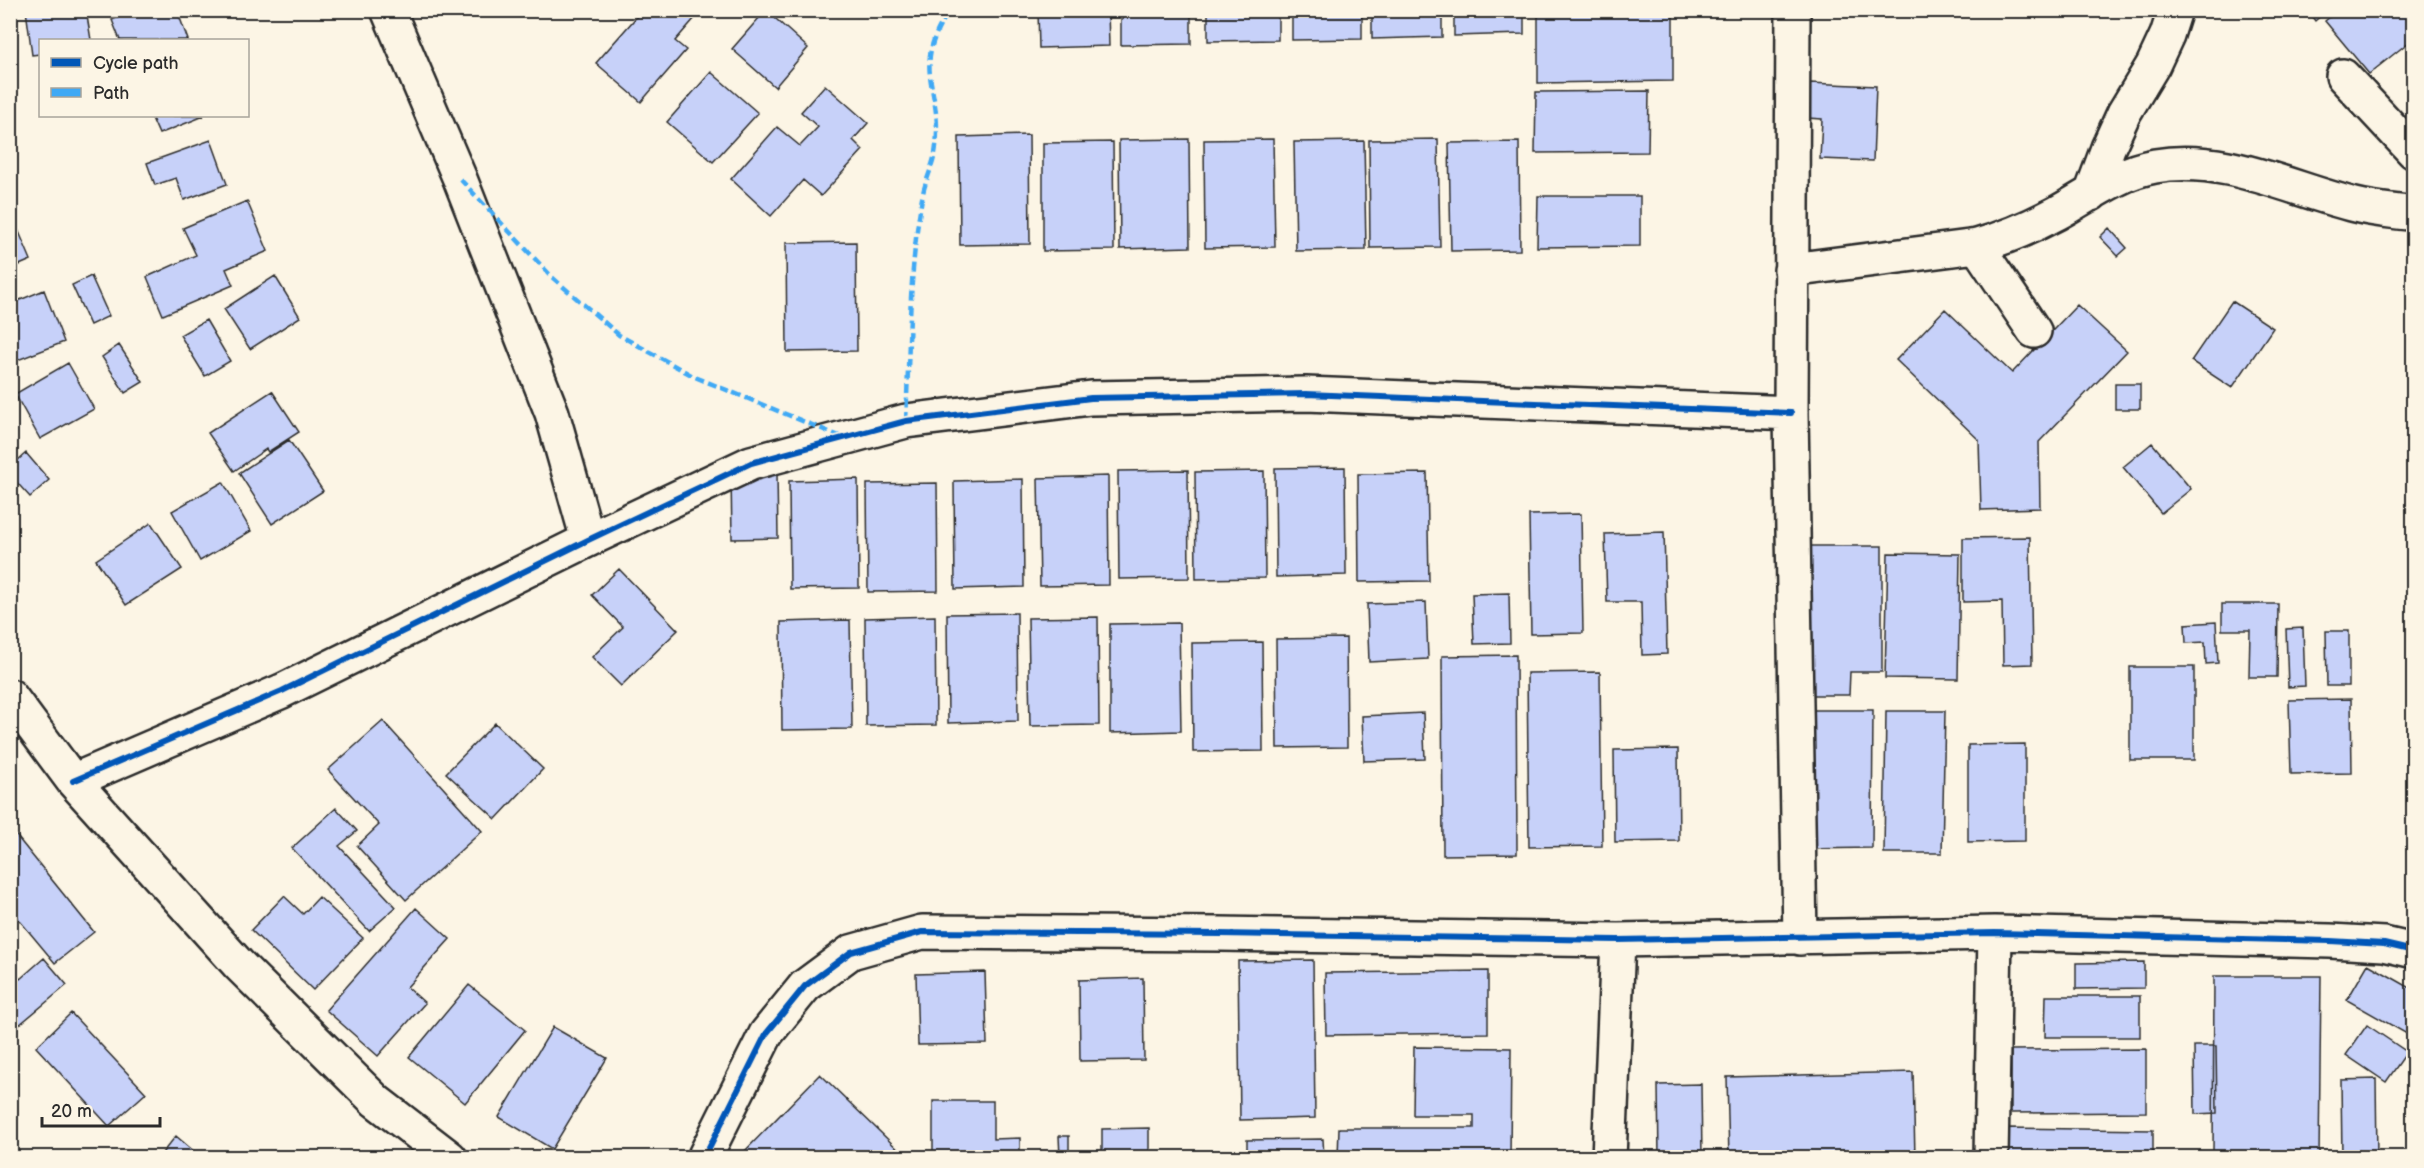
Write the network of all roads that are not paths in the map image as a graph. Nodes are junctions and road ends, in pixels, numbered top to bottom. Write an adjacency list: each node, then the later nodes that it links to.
1 (388, 10): 12 (street)
2 (1793, 10): 9 (street)
3 (2175, 10): 6 (street)
4 (2343, 76): 5 (street)
5 (2414, 152)
6 (2091, 194): 7 (street); 8 (street)
7 (2414, 214)
8 (1977, 246): 9 (street); 10 (street)
9 (1791, 270): 11 (street)
10 (2034, 331)
11 (1791, 413): 12 (street); 16 (street)
12 (588, 540): 14 (street)
13 (10, 696): 14 (street)
14 (74, 781): 19 (street)
15 (1995, 933): 16 (street); 18 (street); 22 (street)
16 (1800, 938): 17 (street)
17 (1618, 940): 20 (street); 21 (street)
18 (2414, 951)
19 (450, 1158)
20 (704, 1158)
21 (1609, 1158)
22 (1991, 1158)

